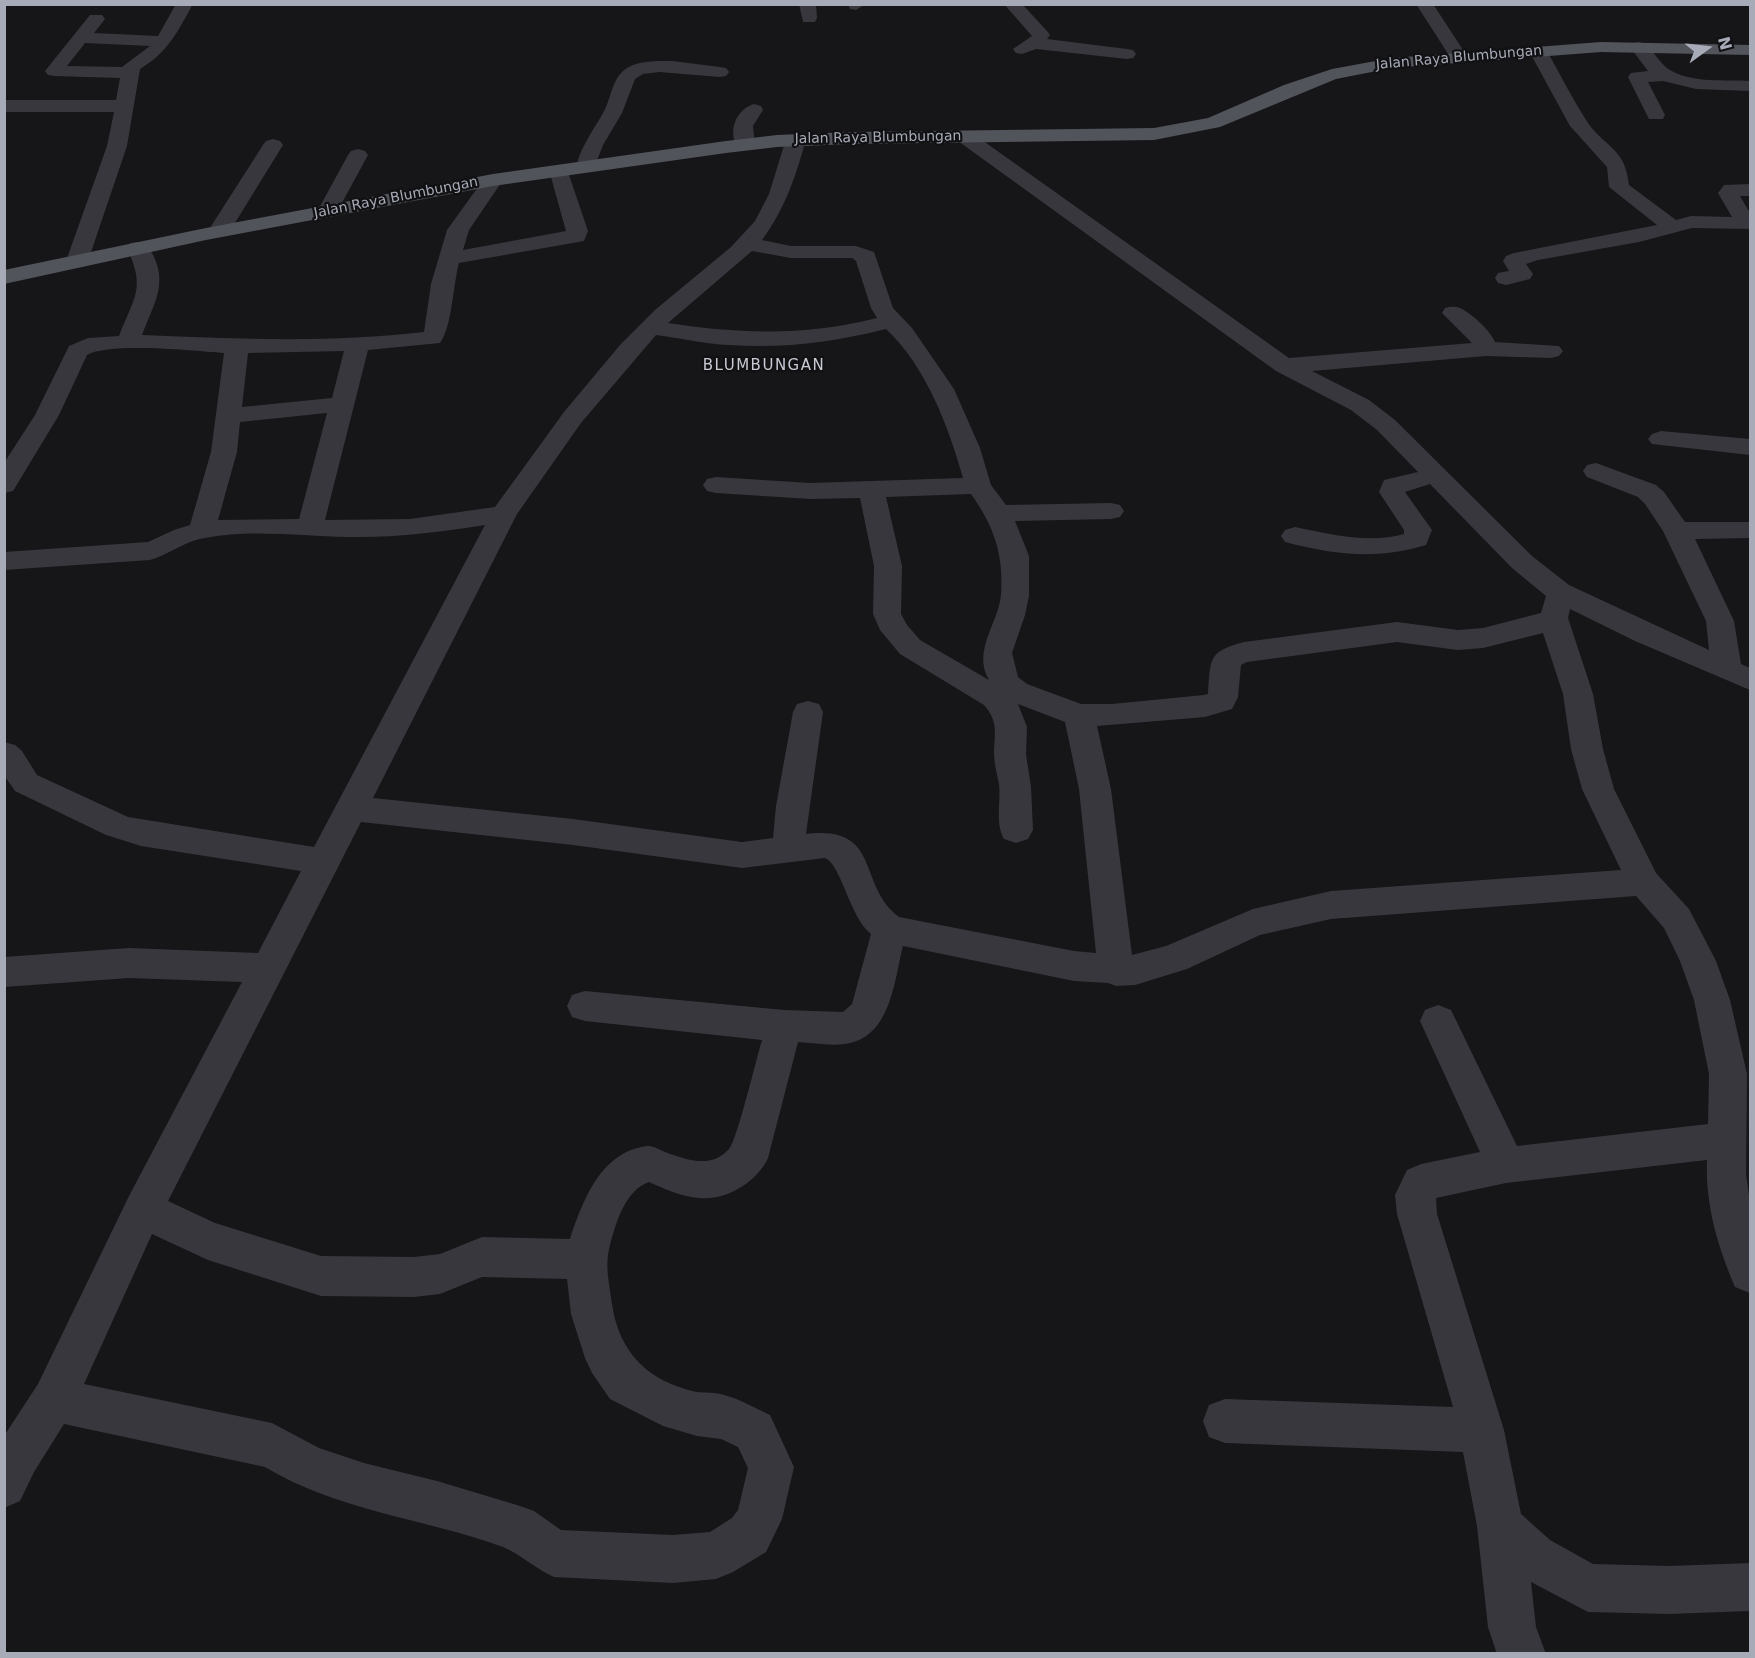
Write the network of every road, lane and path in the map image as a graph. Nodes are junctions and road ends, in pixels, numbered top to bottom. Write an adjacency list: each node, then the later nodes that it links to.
1 (185, 4): 6 (street)
2 (1012, 4): 7 (street)
3 (1424, 4): 9 (street)
4 (96, 19): 5 (street)
5 (81, 38): 6 (street); 15 (street)
6 (164, 41): 15 (street)
7 (1033, 43): 12 (street); 13 (street)
8 (1639, 47): 10 (main road, Jalan Raya Blumbungan); 11 (main road, Jalan Raya Blumbungan); 16 (street)
9 (1454, 50): 11 (main road, Jalan Raya Blumbungan); 22 (main road, Jalan Raya Blumbungan)
10 (1750, 50)
11 (1538, 51): 32 (street)
12 (1014, 54)
13 (1127, 54)
14 (720, 72): 27 (street)
15 (130, 73): 19 (street)
16 (1665, 75): 17 (street); 21 (street)
17 (1750, 86)
18 (4, 106): 19 (street)
19 (124, 106): 37 (street)
20 (754, 110): 24 (street)
21 (1656, 115)
22 (965, 137): 23 (main road, Jalan Raya Blumbungan); 48 (street)
23 (796, 140): 24 (main road, Jalan Raya Blumbungan); 34 (street)
24 (746, 144): 27 (main road, Jalan Raya Blumbungan)
25 (273, 145): 33 (street)
26 (358, 155): 31 (street)
27 (586, 166): 28 (main road, Jalan Raya Blumbungan)
28 (559, 170): 29 (main road, Jalan Raya Blumbungan); 36 (street)
29 (493, 180): 31 (main road, Jalan Raya Blumbungan); 36 (street)
30 (1750, 190): 32 (street)
31 (328, 210): 33 (main road, Jalan Raya Blumbungan)
32 (1673, 227): 39 (street)
33 (219, 231): 35 (main road, Jalan Raya Blumbungan)
34 (746, 243): 41 (street); 42 (street)
35 (138, 248): 37 (main road, Jalan Raya Blumbungan); 43 (street)
36 (452, 258): 44 (street)
37 (77, 261): 38 (main road, Jalan Raya Blumbungan)
38 (4, 277)
39 (1506, 278)
40 (1453, 313): 46 (street)
41 (891, 321): 42 (street); 57 (street)
42 (651, 327): 61 (street)
43 (128, 342): 45 (street); 55 (street)
44 (358, 343): 45 (street); 49 (street)
45 (237, 346): 50 (street)
46 (1486, 349): 47 (street); 48 (street)
47 (1551, 351)
48 (1284, 366): 54 (street)
49 (341, 404): 50 (street); 62 (street)
50 (229, 416): 64 (street)
51 (1661, 439): 52 (street)
52 (1750, 447)
53 (1596, 471): 65 (street)
54 (1435, 475): 66 (street); 68 (street)
55 (4, 485)
56 (716, 485): 58 (street)
57 (978, 486): 58 (street); 60 (street)
58 (871, 489): 74 (street)
59 (1111, 511): 60 (street)
60 (998, 513): 71 (street)
61 (504, 514): 62 (street); 73 (street)
62 (310, 527): 64 (street)
63 (1750, 530): 65 (street)
64 (202, 531): 67 (street)
65 (1677, 531): 69 (street)
66 (1295, 536)
67 (4, 561)
68 (1557, 605): 69 (street); 71 (street); 77 (street)
69 (1739, 675)
70 (808, 712): 75 (street)
71 (1079, 715): 80 (street)
72 (4, 753): 76 (street)
73 (350, 808): 75 (street); 76 (street)
74 (1016, 830)
75 (788, 851): 78 (street)
76 (323, 861): 79 (street)
77 (1644, 882): 80 (street); 85 (street)
78 (890, 929): 80 (street); 84 (street)
79 (268, 968): 81 (street); 87 (street)
80 (1116, 970)
81 (4, 972)
82 (585, 1006): 84 (street)
83 (1438, 1022): 86 (street)
84 (784, 1026): 88 (street)
85 (1727, 1140): 86 (street); 89 (street)
86 (1506, 1165): 92 (street)
87 (143, 1209): 88 (street); 90 (street)
88 (585, 1259): 90 (street)
89 (1750, 1274)
90 (54, 1400): 93 (street)
91 (1225, 1421): 92 (street)
92 (1482, 1430): 94 (street)
93 (9, 1465)
94 (1500, 1526): 95 (street); 96 (street)
95 (1750, 1587)
96 (1522, 1653)

